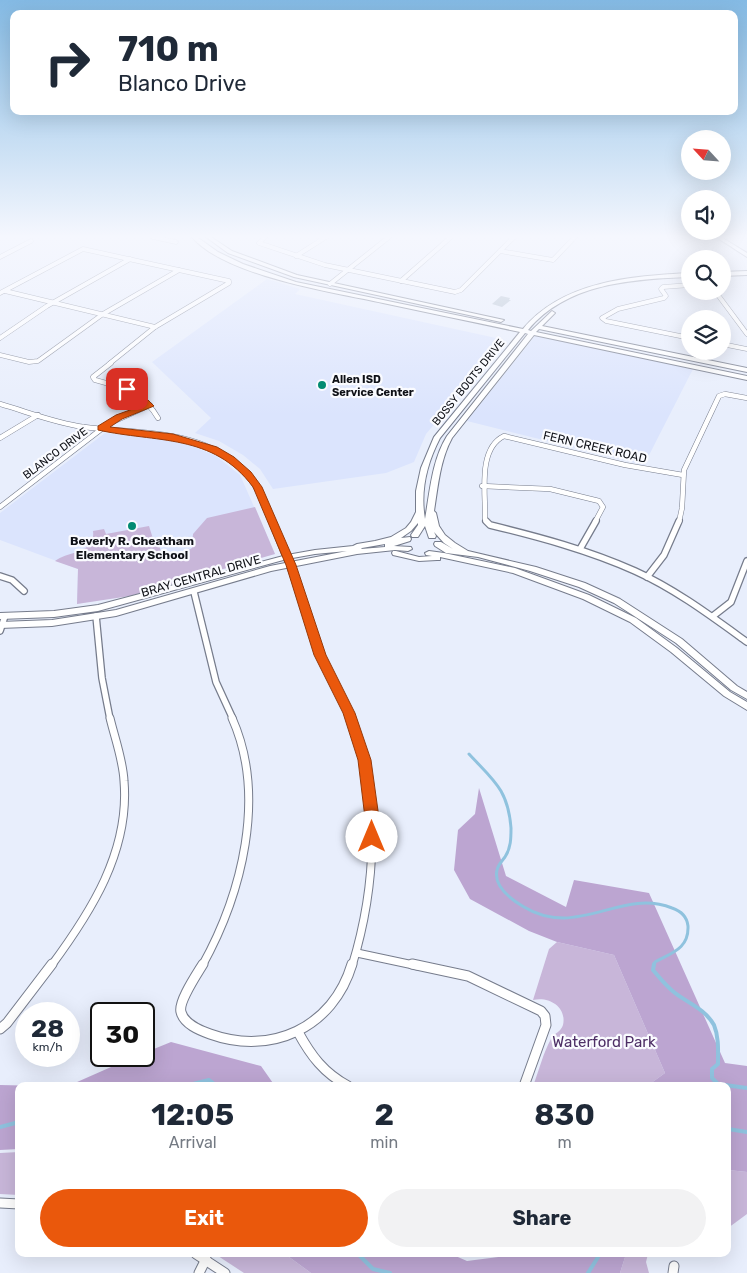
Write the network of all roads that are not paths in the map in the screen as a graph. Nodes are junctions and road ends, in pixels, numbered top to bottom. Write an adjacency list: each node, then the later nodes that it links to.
1 (27, 296): 11 (street)
2 (63, 296): 11 (street)
3 (133, 296): 12 (street)
4 (208, 296): 13 (street)
5 (362, 296): 14 (street)
6 (386, 296): 14 (street)
7 (573, 296): 14 (street, BOSSY BOOTS DRIVE)
8 (585, 296): 15 (street, BOSSY BOOTS DRIVE)
9 (665, 296): 17 (street)
10 (722, 300): 16 (street)
11 (53, 302): 12 (street); 18 (street)
12 (103, 314): 13 (street); 21 (street)
13 (155, 327): 26 (street)
14 (527, 328): 15 (street); 34 (street, BOSSY BOOTS DRIVE)
15 (534, 330): 22 (street); 23 (street); 35 (street, BOSSY BOOTS DRIVE)
16 (747, 334)
17 (681, 336)
18 (0, 338)
19 (731, 346): 20 (street)
20 (747, 349)
21 (0, 355)
22 (747, 370)
23 (747, 378)
24 (747, 398): 31 (street)
25 (0, 404): 27 (street)
26 (150, 406): 28 (street); 29 (street, BLANCO DRIVE)
27 (38, 415): 29 (street); 30 (street)
28 (158, 418)
29 (101, 428): 33 (street, BLANCO DRIVE); 45 (street)
30 (0, 438)
31 (683, 475): 32 (street, FERN CREEK ROAD); 49 (street)
32 (482, 486): 41 (street); 41 (street)
33 (0, 507)
34 (419, 508): 36 (street, BOSSY BOOTS DRIVE); 42 (street)
35 (431, 509): 37 (street, BOSSY BOOTS DRIVE); 44 (street)
36 (414, 535): 37 (street); 38 (street)
37 (432, 536): 39 (street)
38 (407, 539): 40 (street); 42 (street, BRAY CENTRAL DRIVE)
39 (438, 544): 43 (street); 44 (street)
40 (408, 549): 42 (street, BRAY CENTRAL DRIVE); 43 (street)
41 (580, 549): 49 (street)
42 (344, 552): 45 (street, BRAY CENTRAL DRIVE); 46 (street)
43 (430, 553): 46 (street)
44 (478, 555): 56 (street)
45 (289, 561): 51 (street, BRAY CENTRAL DRIVE); 54 (street, BRAY CENTRAL DRIVE); 58 (street)
46 (470, 561): 57 (street)
47 (747, 561): 53 (street)
48 (0, 576): 50 (street)
49 (648, 577): 53 (street)
50 (24, 591)
51 (194, 592): 52 (street, BRAY CENTRAL DRIVE); 60 (street)
52 (96, 616): 54 (street, BRAY CENTRAL DRIVE); 59 (street)
53 (713, 616): 55 (street)
54 (2, 622)
55 (747, 642)
56 (747, 696)
57 (747, 707)
58 (357, 953): 60 (street); 62 (street)
59 (0, 1028)
60 (298, 1032): 61 (street)
61 (340, 1082)
62 (525, 1082)
63 (0, 1203): 64 (street)
64 (15, 1204)
65 (202, 1257): 66 (street)
66 (206, 1259): 67 (street); 68 (street)
67 (199, 1273)
68 (225, 1273)

